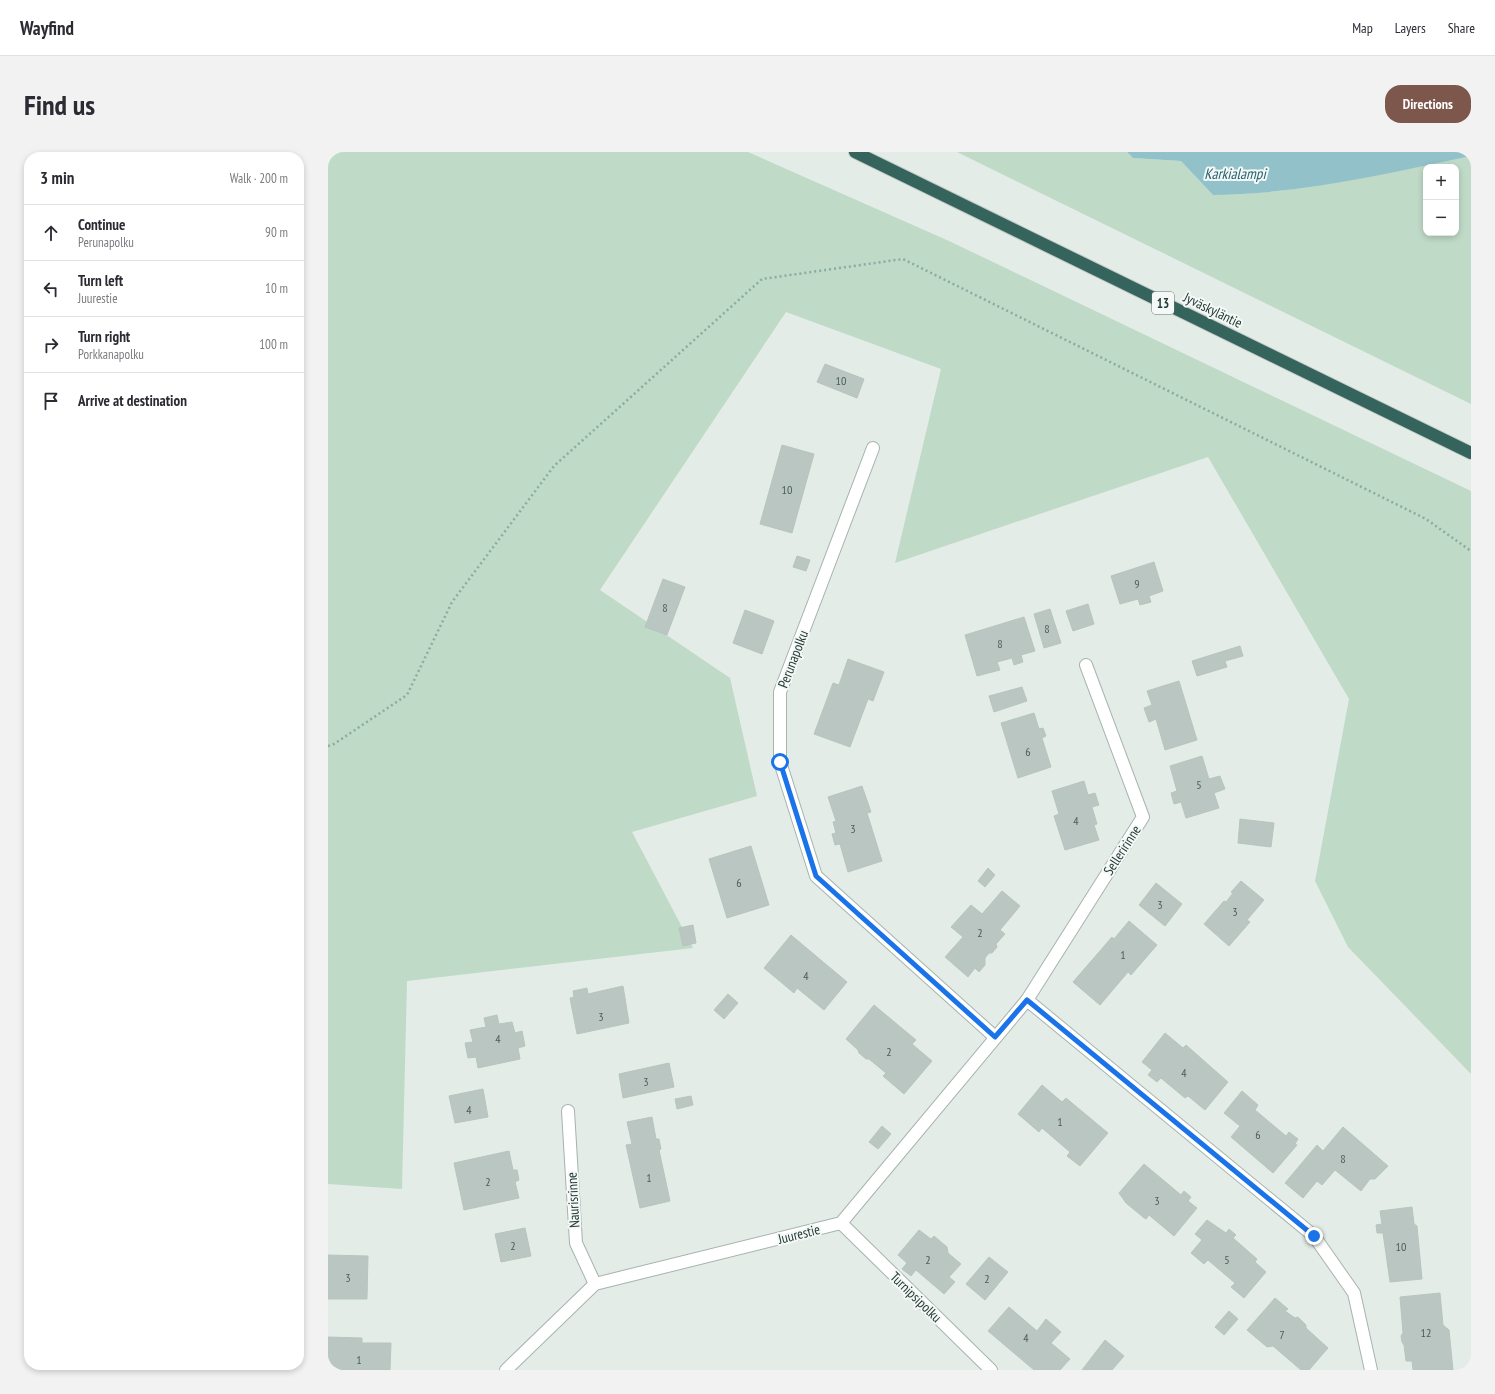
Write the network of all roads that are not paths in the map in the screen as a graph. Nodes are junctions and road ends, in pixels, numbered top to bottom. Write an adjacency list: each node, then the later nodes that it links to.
1 (855, 152): 3 (highway, Jyväskyläntie / 13)
2 (873, 448): 6 (street, Perunapolku)
3 (1471, 453)
4 (1086, 665): 5 (street, Selleririnne)
5 (1027, 1000): 6 (street); 12 (street)
6 (995, 1037): 8 (street)
7 (568, 1111): 9 (street, Naurisrinne)
8 (841, 1224): 9 (street, Juurestie); 11 (street, Turnipsipolku)
9 (595, 1284): 10 (street)
10 (506, 1370)
11 (991, 1370)
12 (1371, 1370)

